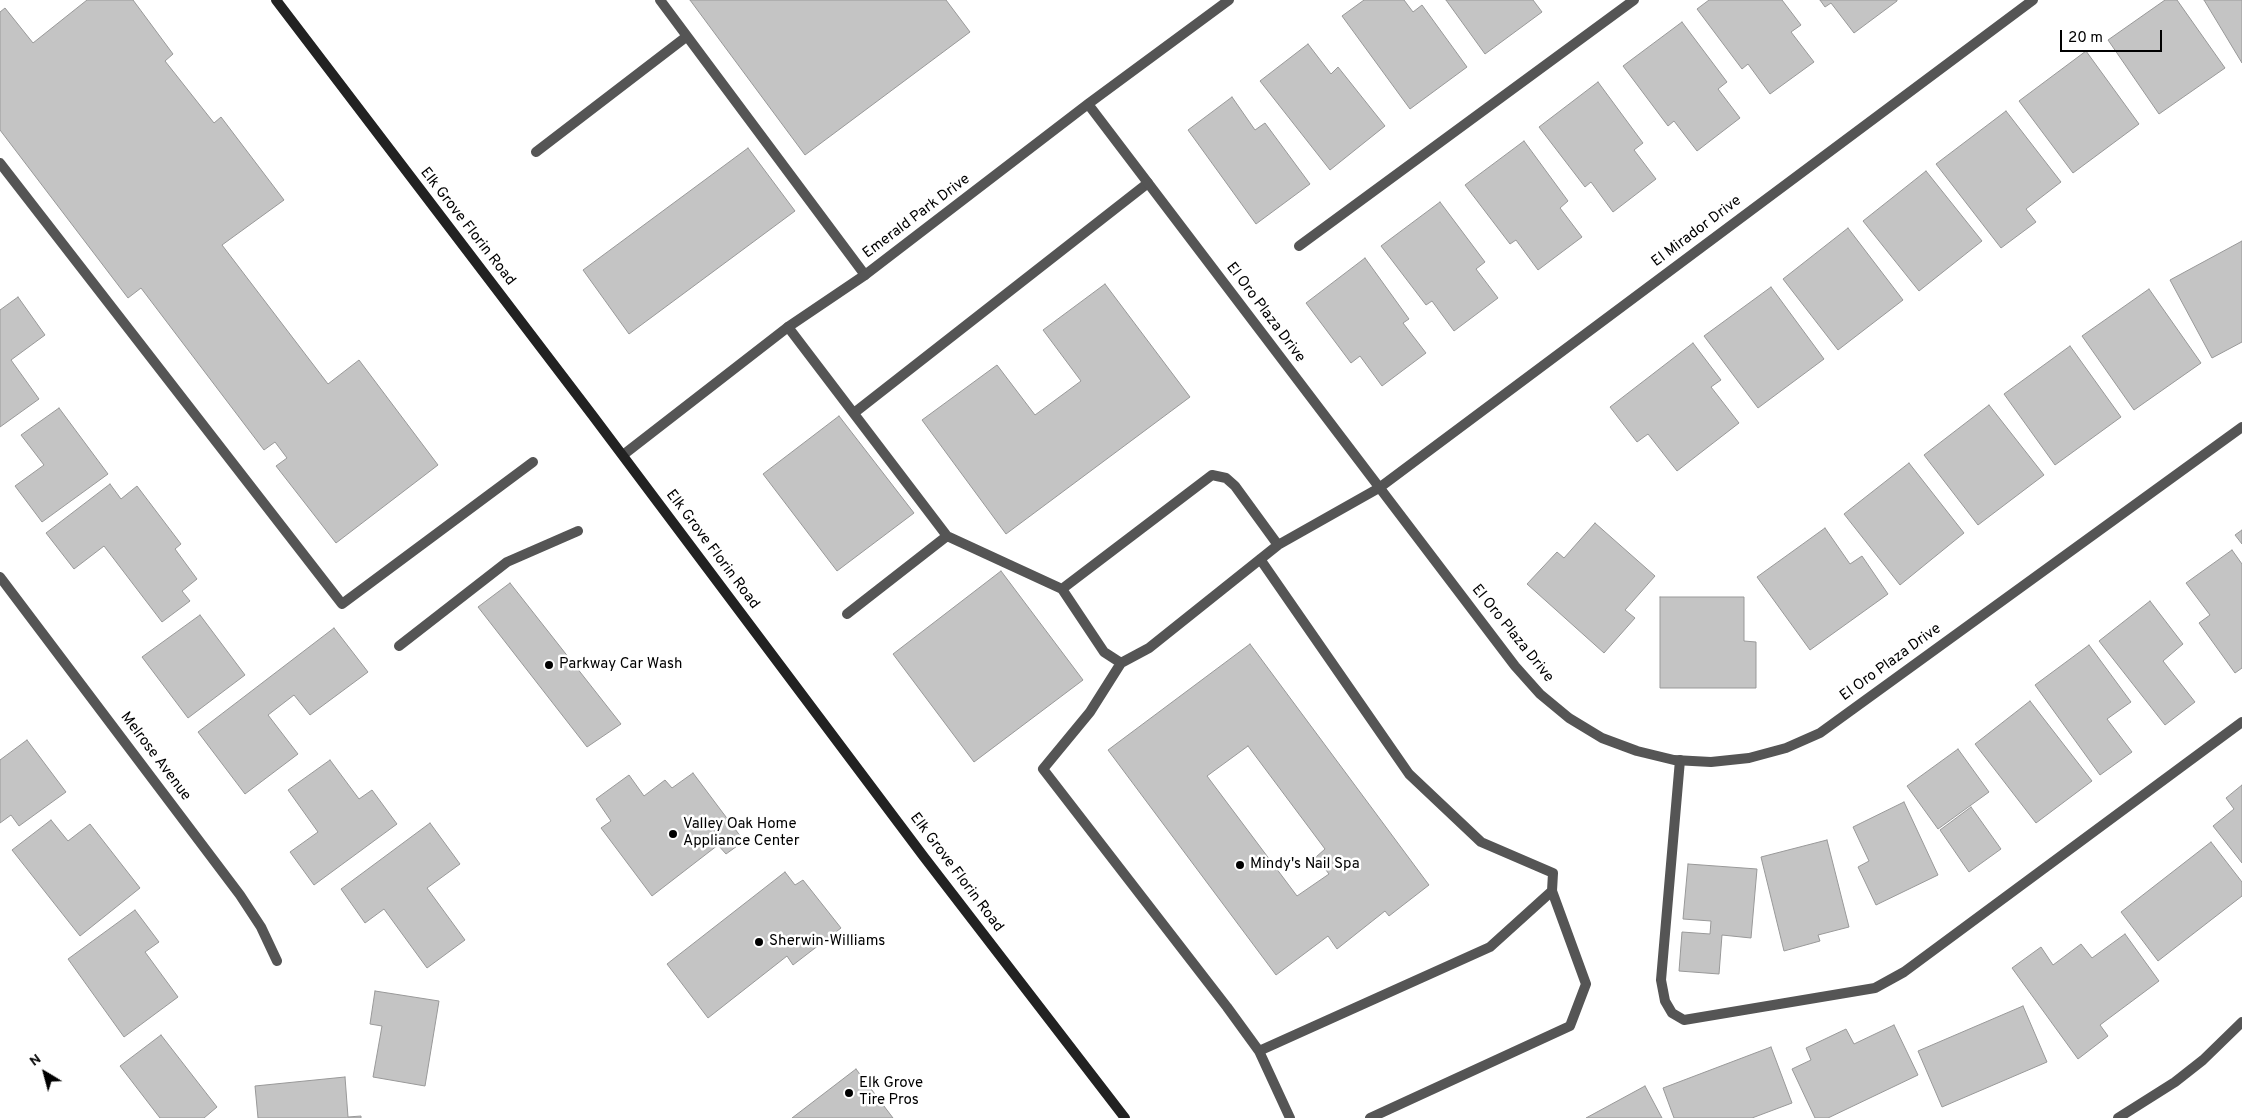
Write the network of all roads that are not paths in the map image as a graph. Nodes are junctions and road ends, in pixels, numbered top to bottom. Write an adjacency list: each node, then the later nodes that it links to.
1 (276, 0): 16 (main road, Elk Grove Florin Road)
2 (660, 0): 6 (street)
3 (1229, 0): 7 (street, Emerald Park Drive)
4 (1634, 0): 11 (street)
5 (2033, 0): 18 (street, El Mirador Drive)
6 (686, 37): 8 (street); 12 (street)
7 (1088, 104): 10 (street, El Oro Plaza Drive); 12 (street, Emerald Park Drive)
8 (536, 152)
9 (0, 163): 17 (street)
10 (1148, 184): 14 (street); 18 (street, El Oro Plaza Drive)
11 (1299, 246)
12 (865, 275): 13 (street, Emerald Park Drive)
13 (788, 327): 14 (street); 16 (street, Emerald Park Drive)
14 (854, 413): 20 (street)
15 (2242, 427): 29 (street, El Oro Plaza Drive)
16 (623, 455): 34 (main road, Elk Grove Florin Road)
17 (533, 462)
18 (1379, 488): 21 (street, El Mirador Drive); 29 (street, El Oro Plaza Drive)
19 (578, 531): 26 (street)
20 (948, 536): 24 (street); 25 (street)
21 (1278, 545): 22 (street, El Mirador Drive); 24 (street)
22 (1260, 559): 27 (street, El Mirador Drive); 30 (street)
23 (0, 577): 31 (street, Melrose Avenue)
24 (1062, 590): 27 (street)
25 (847, 614)
26 (399, 646)
27 (1121, 663): 33 (street)
28 (2242, 722): 29 (street)
29 (1680, 760)
30 (1552, 891): 33 (street); 36 (street)
31 (277, 961)
32 (2242, 1022): 37 (street)
33 (1259, 1051): 35 (street)
34 (1125, 1118)
35 (1290, 1118)
36 (1370, 1118)
37 (2118, 1118)

